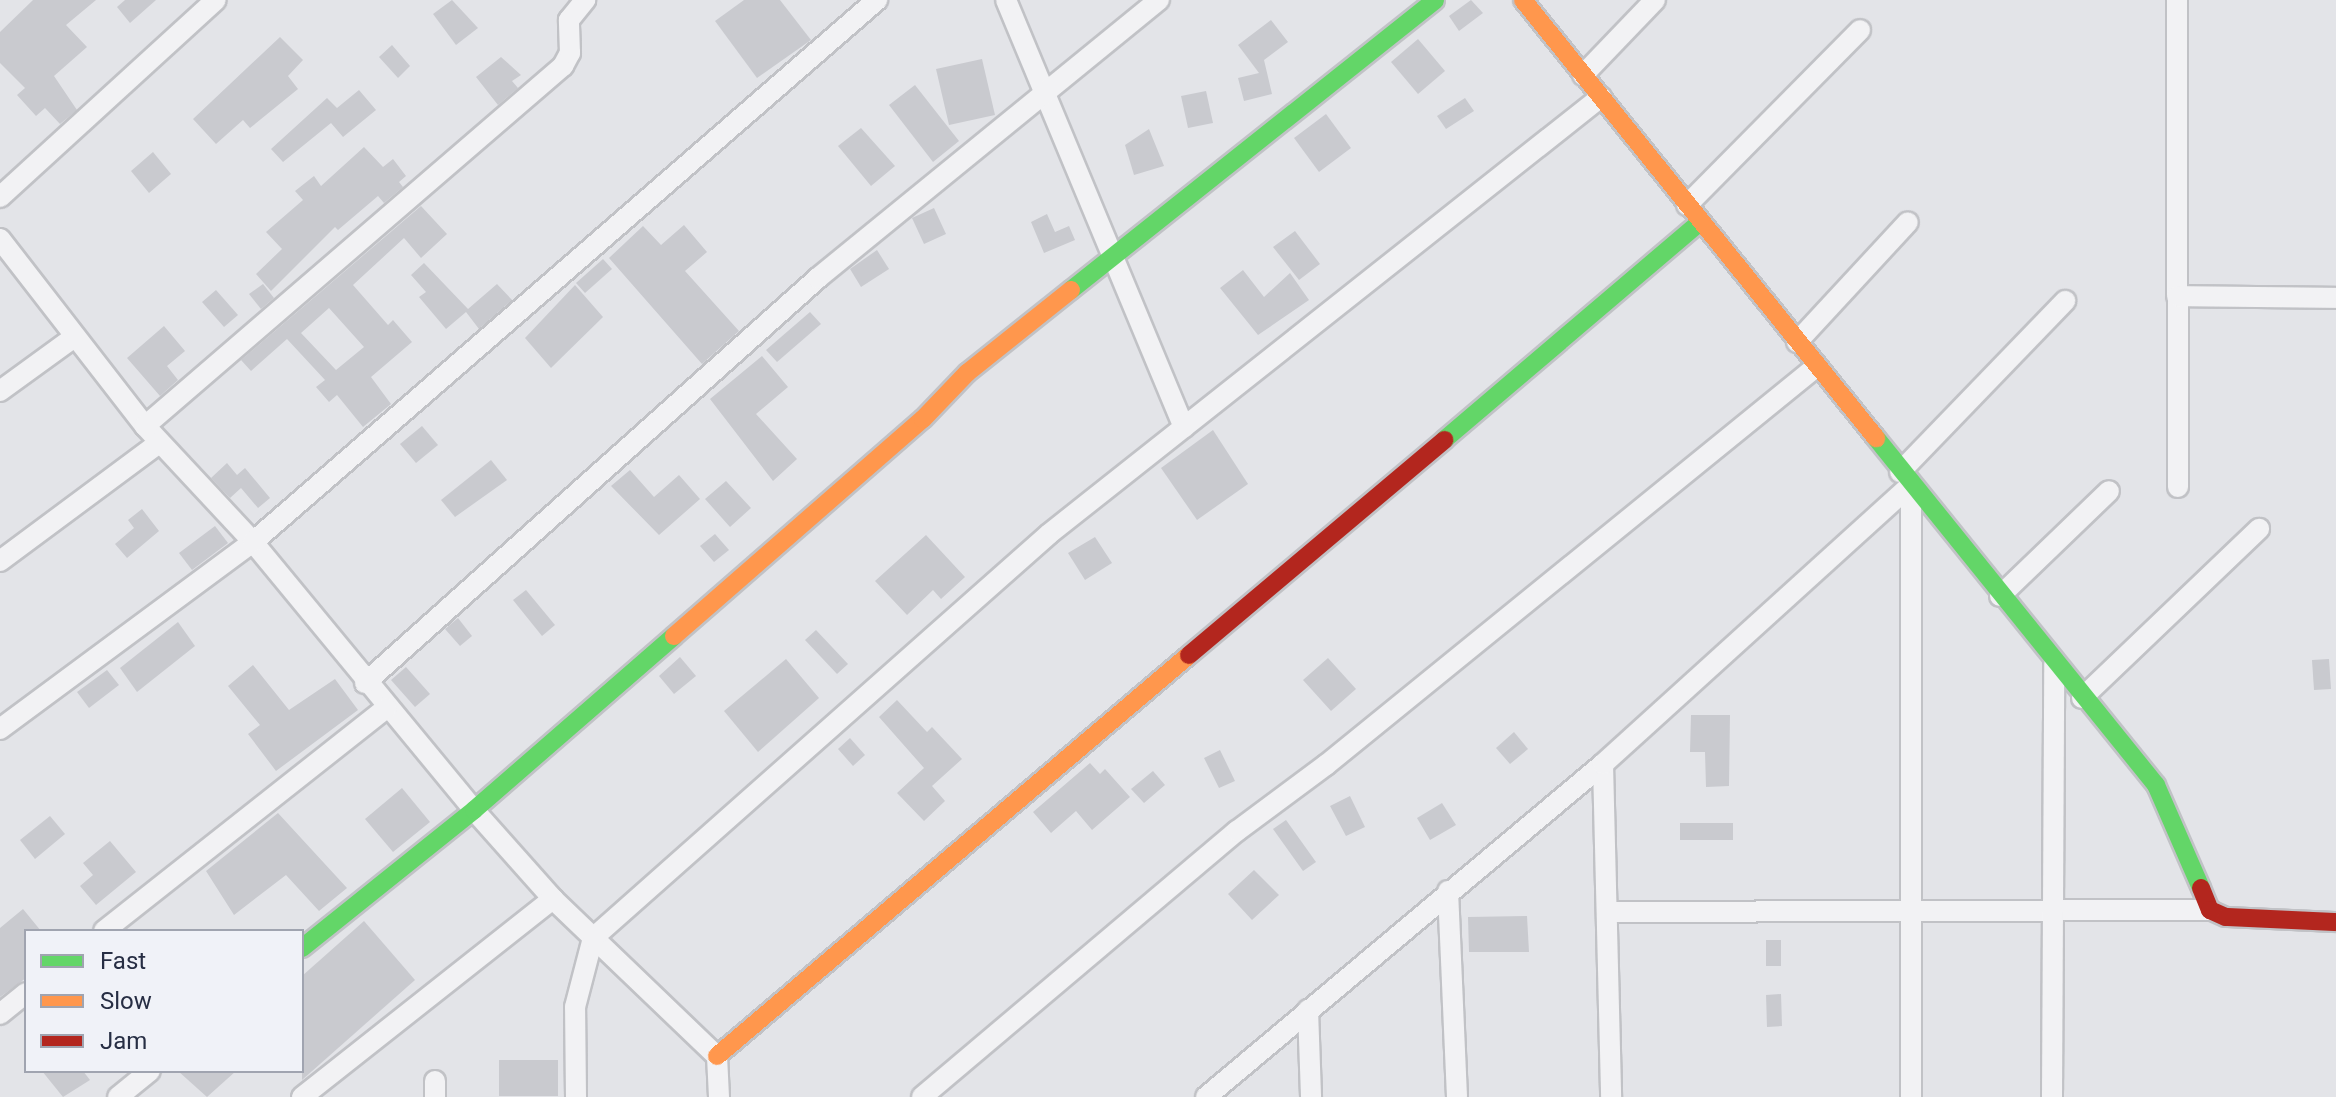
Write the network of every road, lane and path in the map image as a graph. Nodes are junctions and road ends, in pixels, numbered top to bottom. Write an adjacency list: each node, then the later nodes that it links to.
1 (216, 0): 14 (street)
2 (585, 0): 27 (street)
3 (877, 0): 34 (street)
4 (1006, 0): 12 (street)
5 (1159, 0): 12 (street)
6 (1435, 0): 19 (street)
7 (1523, 0): 11 (street)
8 (1655, 0): 11 (street)
9 (2177, 0): 20 (street)
10 (1860, 30): 15 (street)
11 (1583, 75): 13 (street)
12 (1044, 95): 19 (street); 38 (street)
13 (1601, 97): 15 (street); 28 (street)
14 (0, 197)
15 (1687, 205): 16 (street)
16 (1700, 222): 24 (street); 57 (street)
17 (1908, 222): 24 (street)
18 (0, 239): 23 (street)
19 (1111, 260): 28 (street); 43 (street)
20 (2177, 296): 21 (street); 31 (street)
21 (2336, 298)
22 (2065, 301): 30 (street)
23 (73, 338): 26 (street); 27 (street)
24 (1797, 342): 25 (street)
25 (1816, 367): 30 (street); 63 (street)
26 (0, 391)
27 (145, 426): 29 (street)
28 (1184, 427): 52 (street)
29 (160, 442): 34 (street); 35 (street)
30 (1906, 478): 36 (street); 42 (street); 47 (street)
31 (2178, 487)
32 (2109, 491): 36 (street)
33 (2259, 529): 39 (street)
34 (253, 542): 38 (street); 41 (street)
35 (0, 561)
36 (2000, 596): 37 (street)
37 (2054, 664): 39 (street); 49 (street)
38 (365, 683): 40 (street)
39 (2082, 698): 46 (street)
40 (386, 708): 43 (street); 51 (street)
41 (0, 729)
42 (1603, 764): 44 (street); 48 (street)
43 (474, 810): 45 (street); 53 (street)
44 (1448, 891): 55 (street); 66 (street)
45 (553, 899): 52 (street); 60 (street)
46 (2210, 910): 49 (street); 50 (street)
47 (1911, 911): 48 (street); 49 (street); 68 (street)
48 (1607, 912): 67 (street)
49 (2053, 913): 69 (street)
50 (2336, 922)
51 (107, 929)
52 (593, 938): 57 (street); 61 (street)
53 (304, 946)
54 (24, 995): 56 (street)
55 (1308, 1010): 64 (street); 65 (street)
56 (0, 1014)
57 (717, 1056): 62 (street)
58 (148, 1073): 59 (street)
59 (118, 1097)
60 (302, 1097)
61 (576, 1097)
62 (719, 1097)
63 (922, 1097)
64 (1206, 1097)
65 (1311, 1097)
66 (1457, 1097)
67 (1611, 1097)
68 (1911, 1097)
69 (2052, 1097)

